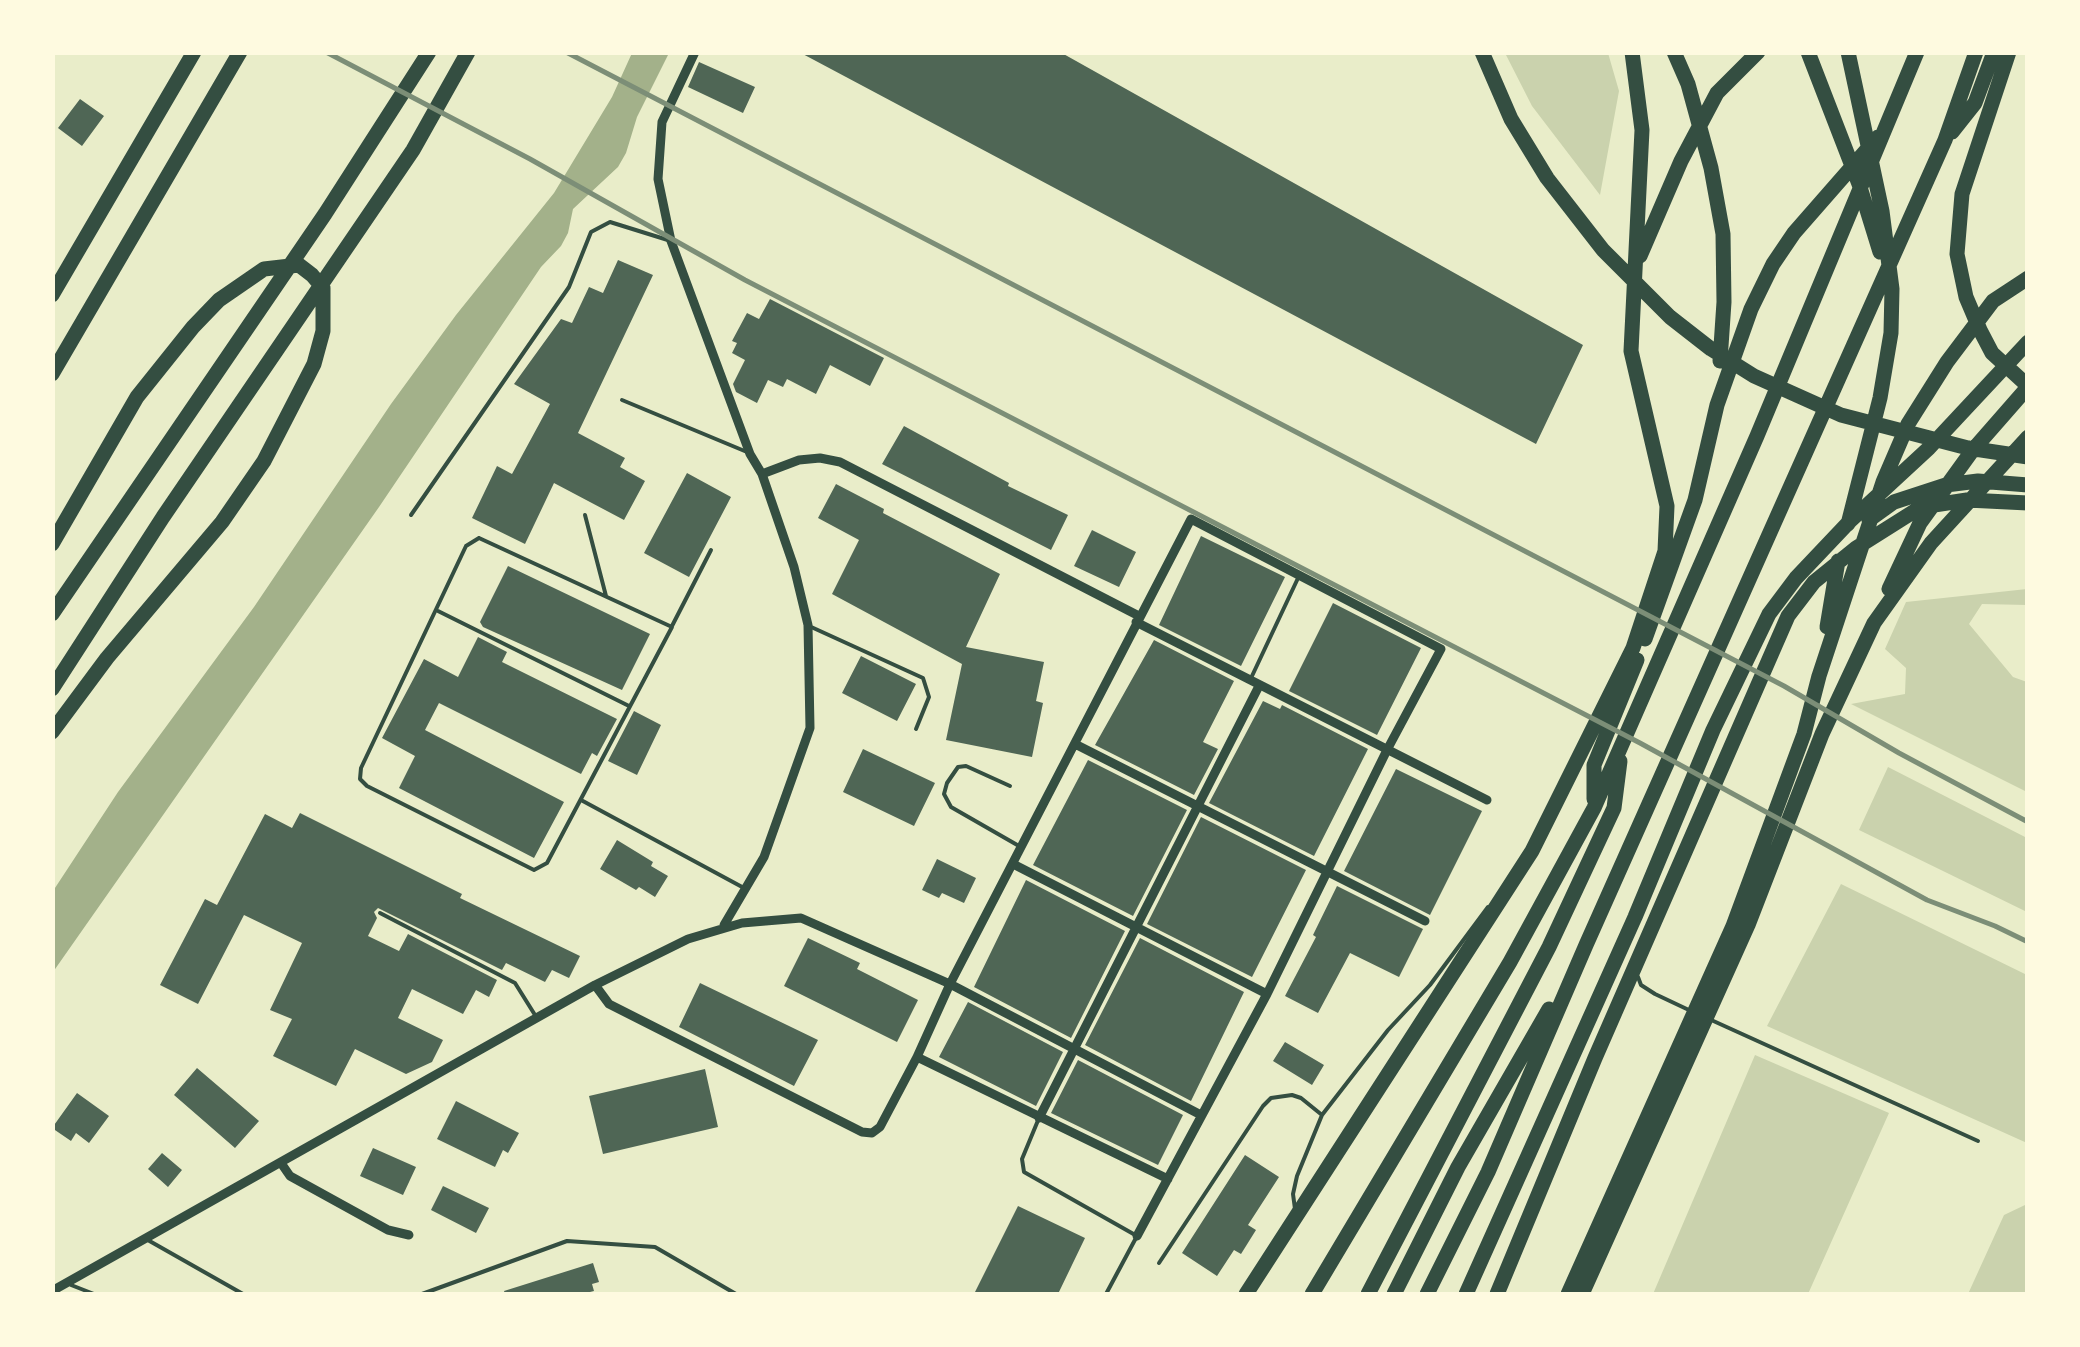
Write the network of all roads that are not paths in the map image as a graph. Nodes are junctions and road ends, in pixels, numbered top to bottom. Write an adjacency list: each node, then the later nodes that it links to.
1 (194, 52): 22 (highway)
2 (240, 52): 24 (highway)
3 (429, 52): 42 (highway)
4 (468, 52): 49 (highway)
5 (695, 52): 18 (street)
6 (1482, 52): 30 (highway)
7 (1632, 52): 19 (highway)
8 (1674, 52): 27 (highway)
9 (1758, 52): 19 (highway)
10 (1808, 52): 21 (highway)
11 (1848, 52): 21 (highway)
12 (1917, 52): 16 (highway)
13 (1976, 52): 17 (highway)
14 (1994, 52): 17 (highway)
15 (2008, 52): 25 (highway)
16 (1889, 124): 27 (highway); 53 (highway)
17 (1945, 140): 70 (highway)
18 (670, 241): 29 (street); 34 (lane)
19 (1632, 278): 64 (highway)
20 (2028, 278): 47 (highway)
21 (1892, 289): 47 (highway)
22 (52, 295)
23 (2028, 342): 38 (highway)
24 (52, 374)
25 (2028, 387): 44 (highway)
26 (622, 400): 29 (lane)
27 (1717, 405): 60 (highway)
28 (2028, 437): 44 (highway)
29 (750, 454): 31 (street)
30 (2028, 457)
31 (762, 474): 43 (street); 45 (street)
32 (2028, 485): 38 (highway)
33 (2028, 503): 71 (highway)
34 (412, 515)
35 (586, 515): 40 (lane)
36 (52, 544): 52 (highway)
37 (711, 550): 46 (lane)
38 (1820, 553): 103 (highway)
39 (1299, 576): 43 (street); 48 (lane); 55 (street)
40 (606, 596): 41 (lane); 46 (lane)
41 (438, 611): 50 (lane); 57 (lane)
42 (52, 614)
43 (1138, 619): 48 (street); 54 (street)
44 (1874, 623): 106 (highway)
45 (808, 625): 51 (lane); 65 (street)
46 (672, 627): 50 (lane)
47 (1818, 676): 105 (highway)
48 (1254, 683): 55 (street); 59 (street)
49 (52, 689)
50 (628, 706): 57 (lane)
51 (916, 729)
52 (52, 732)
53 (1623, 742): 60 (highway); 100 (highway)
54 (1075, 744): 59 (street); 61 (street)
55 (1386, 750): 58 (street); 63 (street)
56 (1010, 786): 61 (lane)
57 (581, 800): 65 (lane)
58 (1487, 800)
59 (1200, 807): 63 (street); 69 (street)
60 (1594, 808): 99 (highway)
61 (1023, 849): 62 (street)
62 (1015, 866): 69 (street); 72 (street)
63 (1326, 872): 67 (street); 74 (street)
64 (1517, 877): 78 (lane); 84 (highway)
65 (744, 888): 68 (street)
66 (380, 912): 75 (lane)
67 (1425, 921)
68 (724, 925): 72 (street); 73 (street)
69 (1137, 928): 74 (street); 76 (street)
70 (1586, 945): 101 (highway); 102 (highway)
71 (1634, 968): 81 (lane); 104 (highway)
72 (950, 984): 76 (street); 77 (street)
73 (595, 985): 75 (street); 77 (street)
74 (1267, 994): 79 (street)
75 (536, 1017): 82 (street)
76 (1074, 1050): 79 (street); 80 (street)
77 (917, 1057): 80 (street)
78 (1322, 1115): 84 (lane); 89 (lane)
79 (1201, 1116): 83 (street)
80 (1039, 1118): 83 (street); 86 (lane)
81 (1978, 1141)
82 (281, 1163): 85 (street); 87 (street)
83 (1168, 1178): 86 (street)
84 (1296, 1218): 88 (highway)
85 (409, 1235)
86 (1136, 1236): 96 (lane)
87 (146, 1239): 90 (street); 93 (lane)
88 (1276, 1248): 97 (highway); 98 (highway)
89 (1160, 1264)
90 (67, 1283): 91 (street); 92 (lane)
91 (52, 1291)
92 (94, 1294)
93 (243, 1294)
94 (422, 1294): 95 (lane)
95 (736, 1294)
96 (1106, 1294)
97 (1246, 1294)
98 (1257, 1294)
99 (1312, 1294)
100 (1368, 1294)
101 (1394, 1294)
102 (1427, 1294)
103 (1466, 1294)
104 (1497, 1294)
105 (1568, 1294)
106 (1582, 1294)

